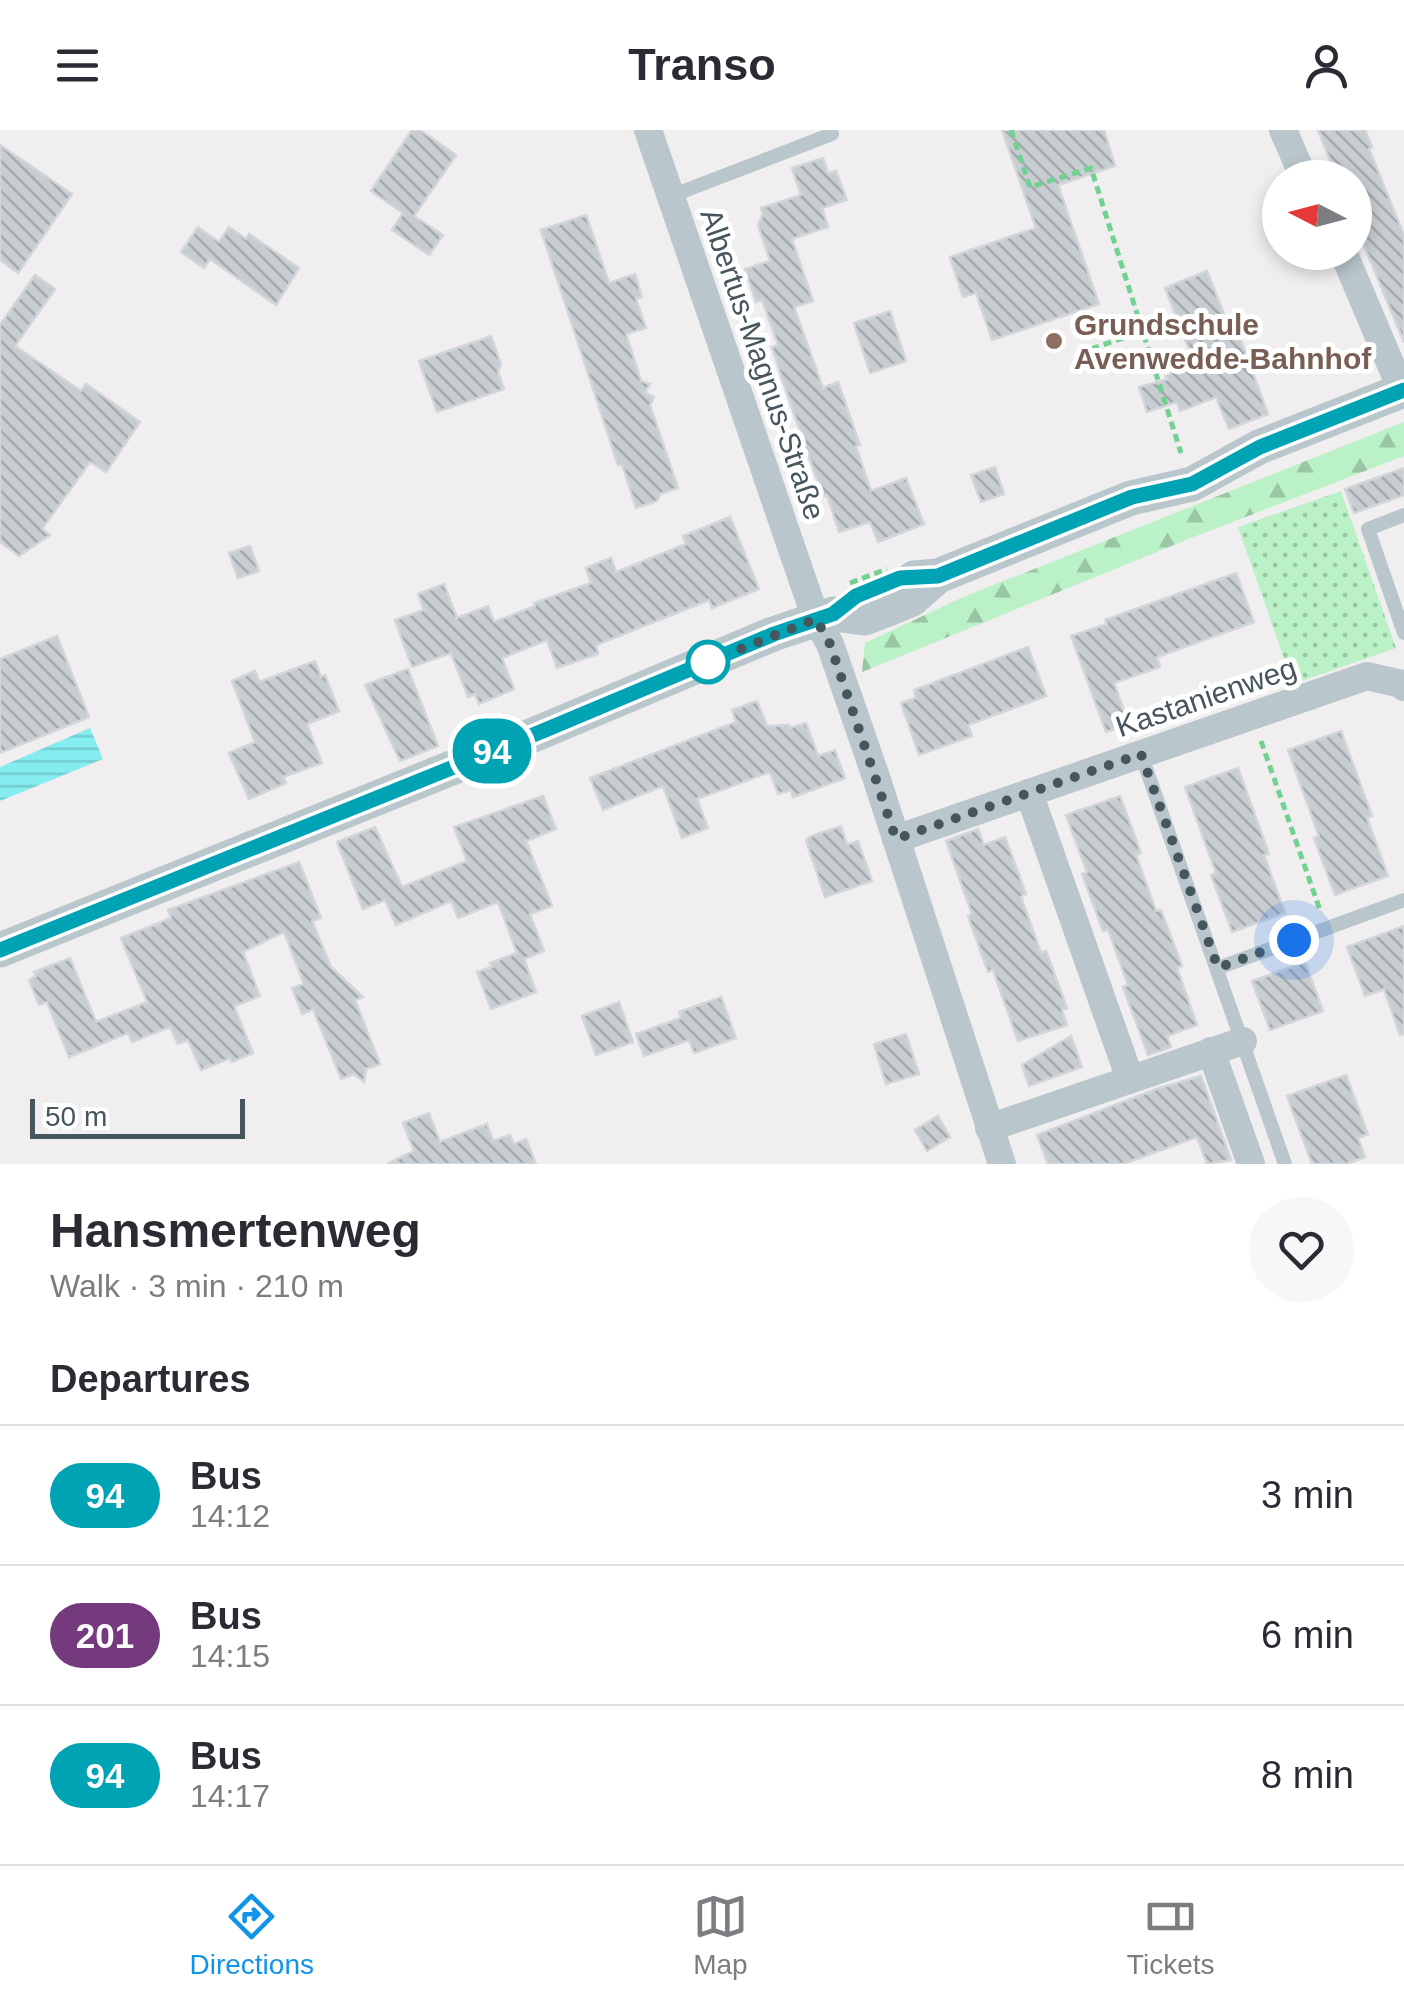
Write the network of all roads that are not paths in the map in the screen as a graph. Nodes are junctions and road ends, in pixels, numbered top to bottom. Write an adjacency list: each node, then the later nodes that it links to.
1 (648, 130): 5 (street, Albertus-Magnus-Straße)
2 (1284, 130): 4 (street)
3 (832, 134): 5 (lane)
4 (1296, 160)
5 (671, 196): 9 (street, Albertus-Magnus-Straße)
6 (1354, 270): 7 (street)
7 (1403, 391): 9 (street)
8 (1404, 515): 10 (lane)
9 (825, 617): 14 (street, Albertus-Magnus-Straße); 16 (street)
10 (1404, 633)
11 (1404, 683): 12 (street, Kastanienweg)
12 (1141, 754): 13 (street, Kastanienweg); 17 (lane)
13 (1029, 792): 14 (street, Kastanienweg); 20 (street)
14 (896, 839): 21 (street, Albertus-Magnus-Straße)
15 (1404, 900): 17 (lane)
16 (0, 950)
17 (1218, 968): 18 (lane)
18 (1243, 1041): 19 (street); 24 (lane)
19 (1211, 1051): 20 (street); 23 (street)
20 (1130, 1079): 21 (street)
21 (989, 1128): 22 (street, Albertus-Magnus-Straße)
22 (1002, 1164)
23 (1251, 1164)
24 (1285, 1164)

